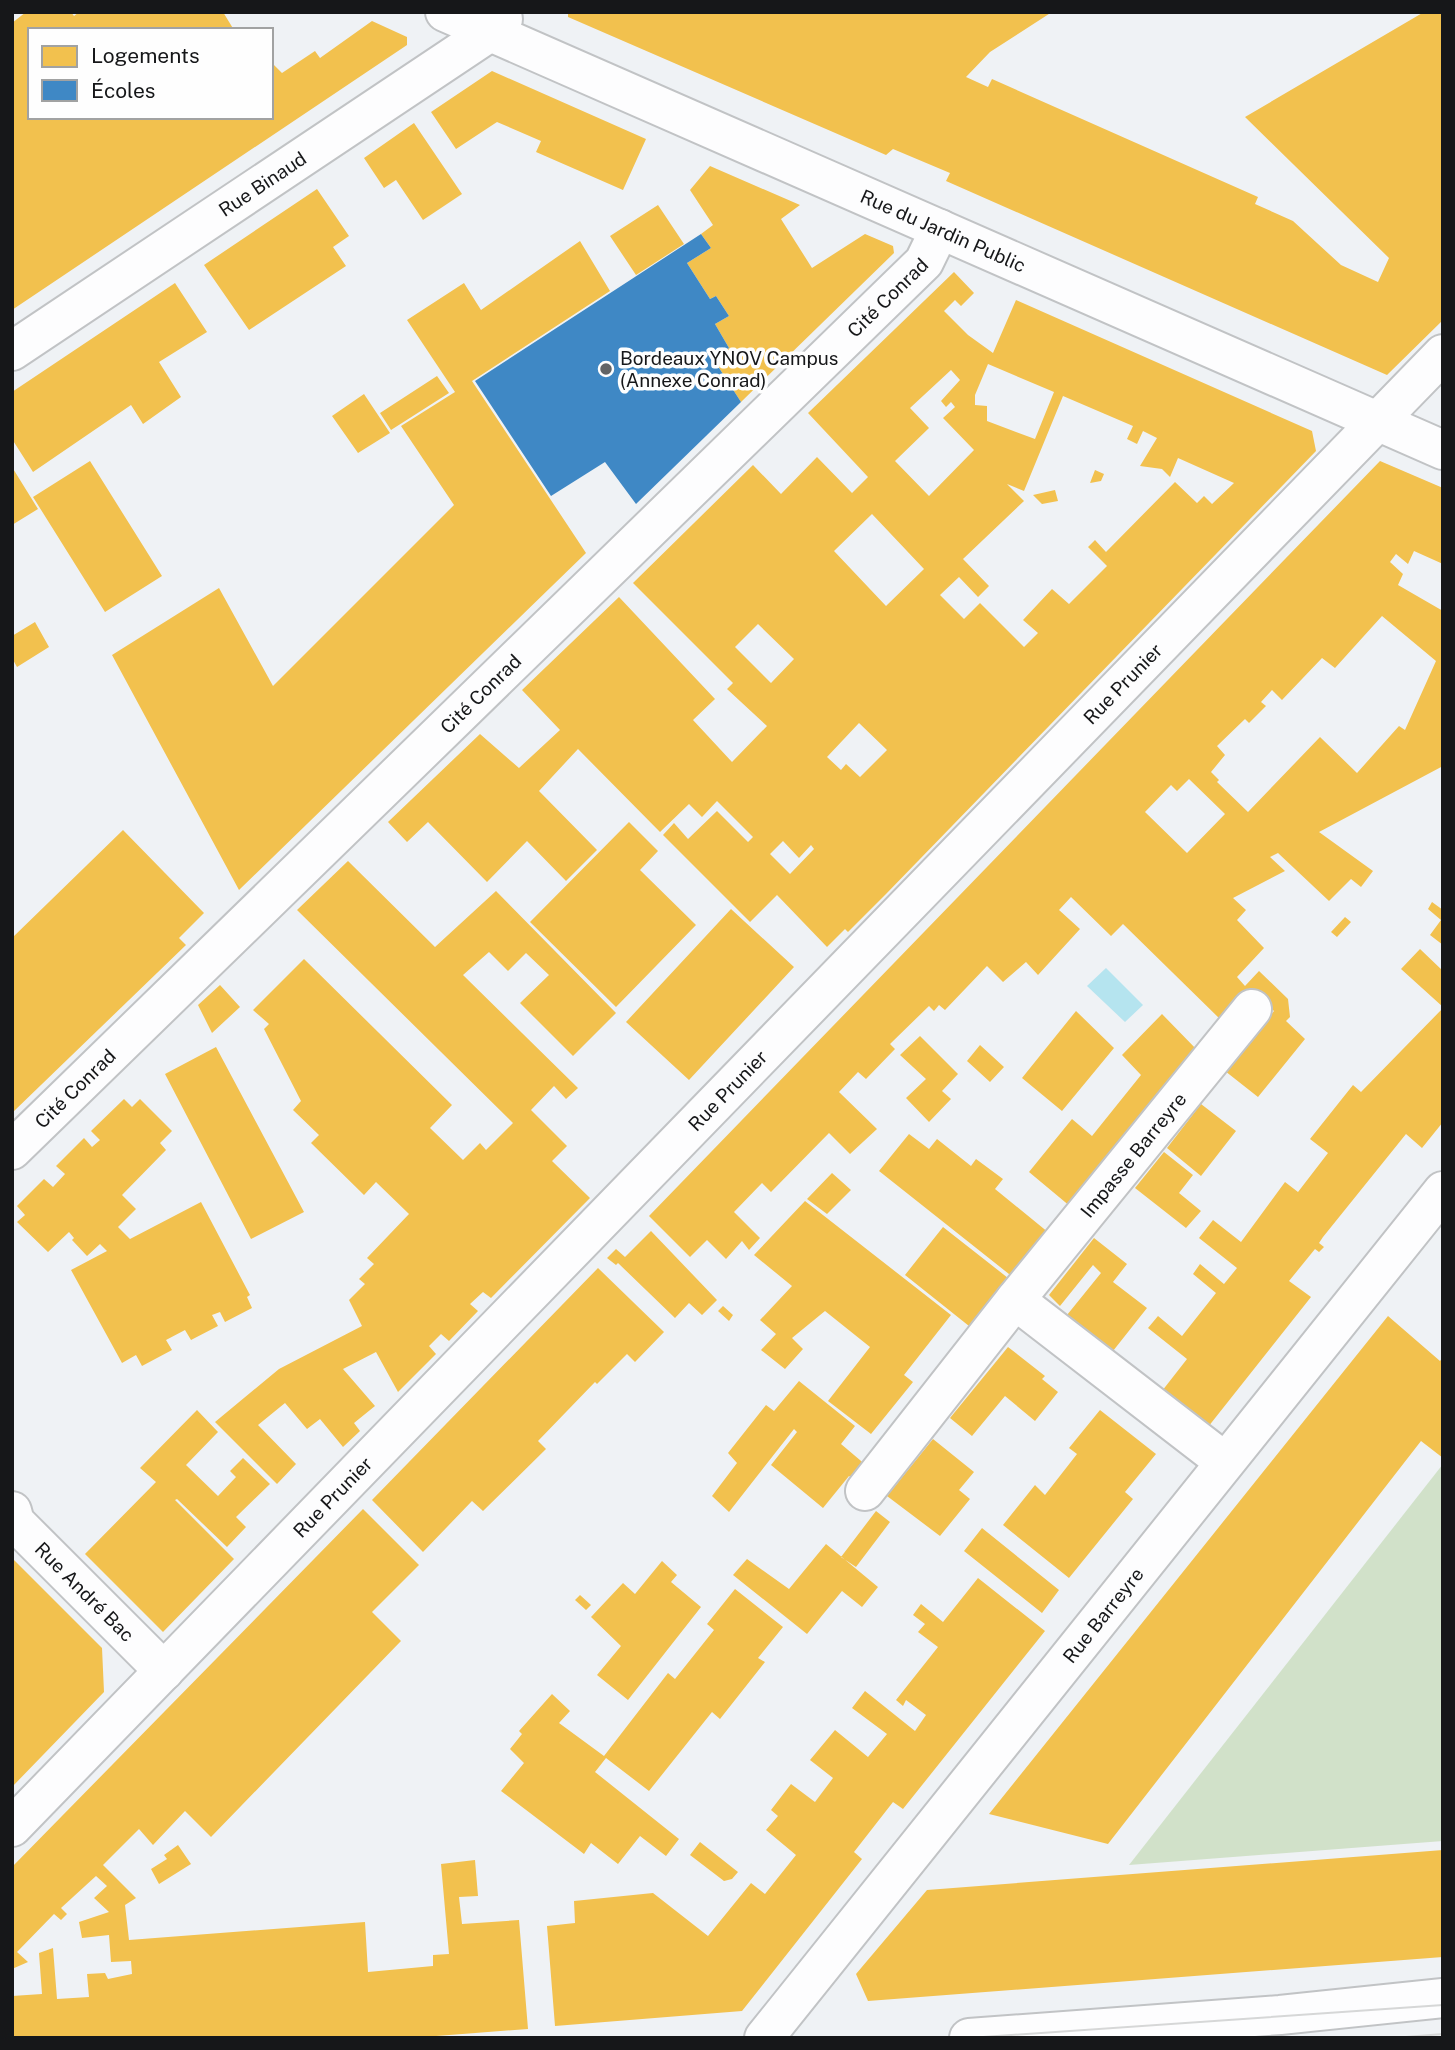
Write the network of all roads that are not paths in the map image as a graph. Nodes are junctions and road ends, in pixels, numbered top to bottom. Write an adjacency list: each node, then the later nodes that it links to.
1 (445, 12): 2 (street, Rue du Jardin Public)
2 (500, 22): 3 (street, Rue du Jardin Public); 4 (street, Rue Binaud)
3 (940, 229): 6 (street, Rue du Jardin Public); 9 (street, Cité Conrad)
4 (12, 351)
5 (1443, 354): 6 (street, Rue Prunier)
6 (1377, 420): 7 (street, Rue du Jardin Public); 15 (street, Rue Prunier)
7 (1443, 450)
8 (1252, 1009): 11 (street, Impasse Barreyre)
9 (12, 1150)
10 (1443, 1191): 12 (street, Rue Barreyre)
11 (1015, 1300): 12 (street); 13 (street, Impasse Barreyre)
12 (1226, 1462): 18 (street, Rue Barreyre)
13 (865, 1491)
14 (12, 1511): 15 (street, Rue André Bac)
15 (164, 1671): 16 (street, Rue Prunier)
16 (12, 1827)
17 (1443, 1998): 19 (street)
18 (764, 2038)
19 (969, 2038)

